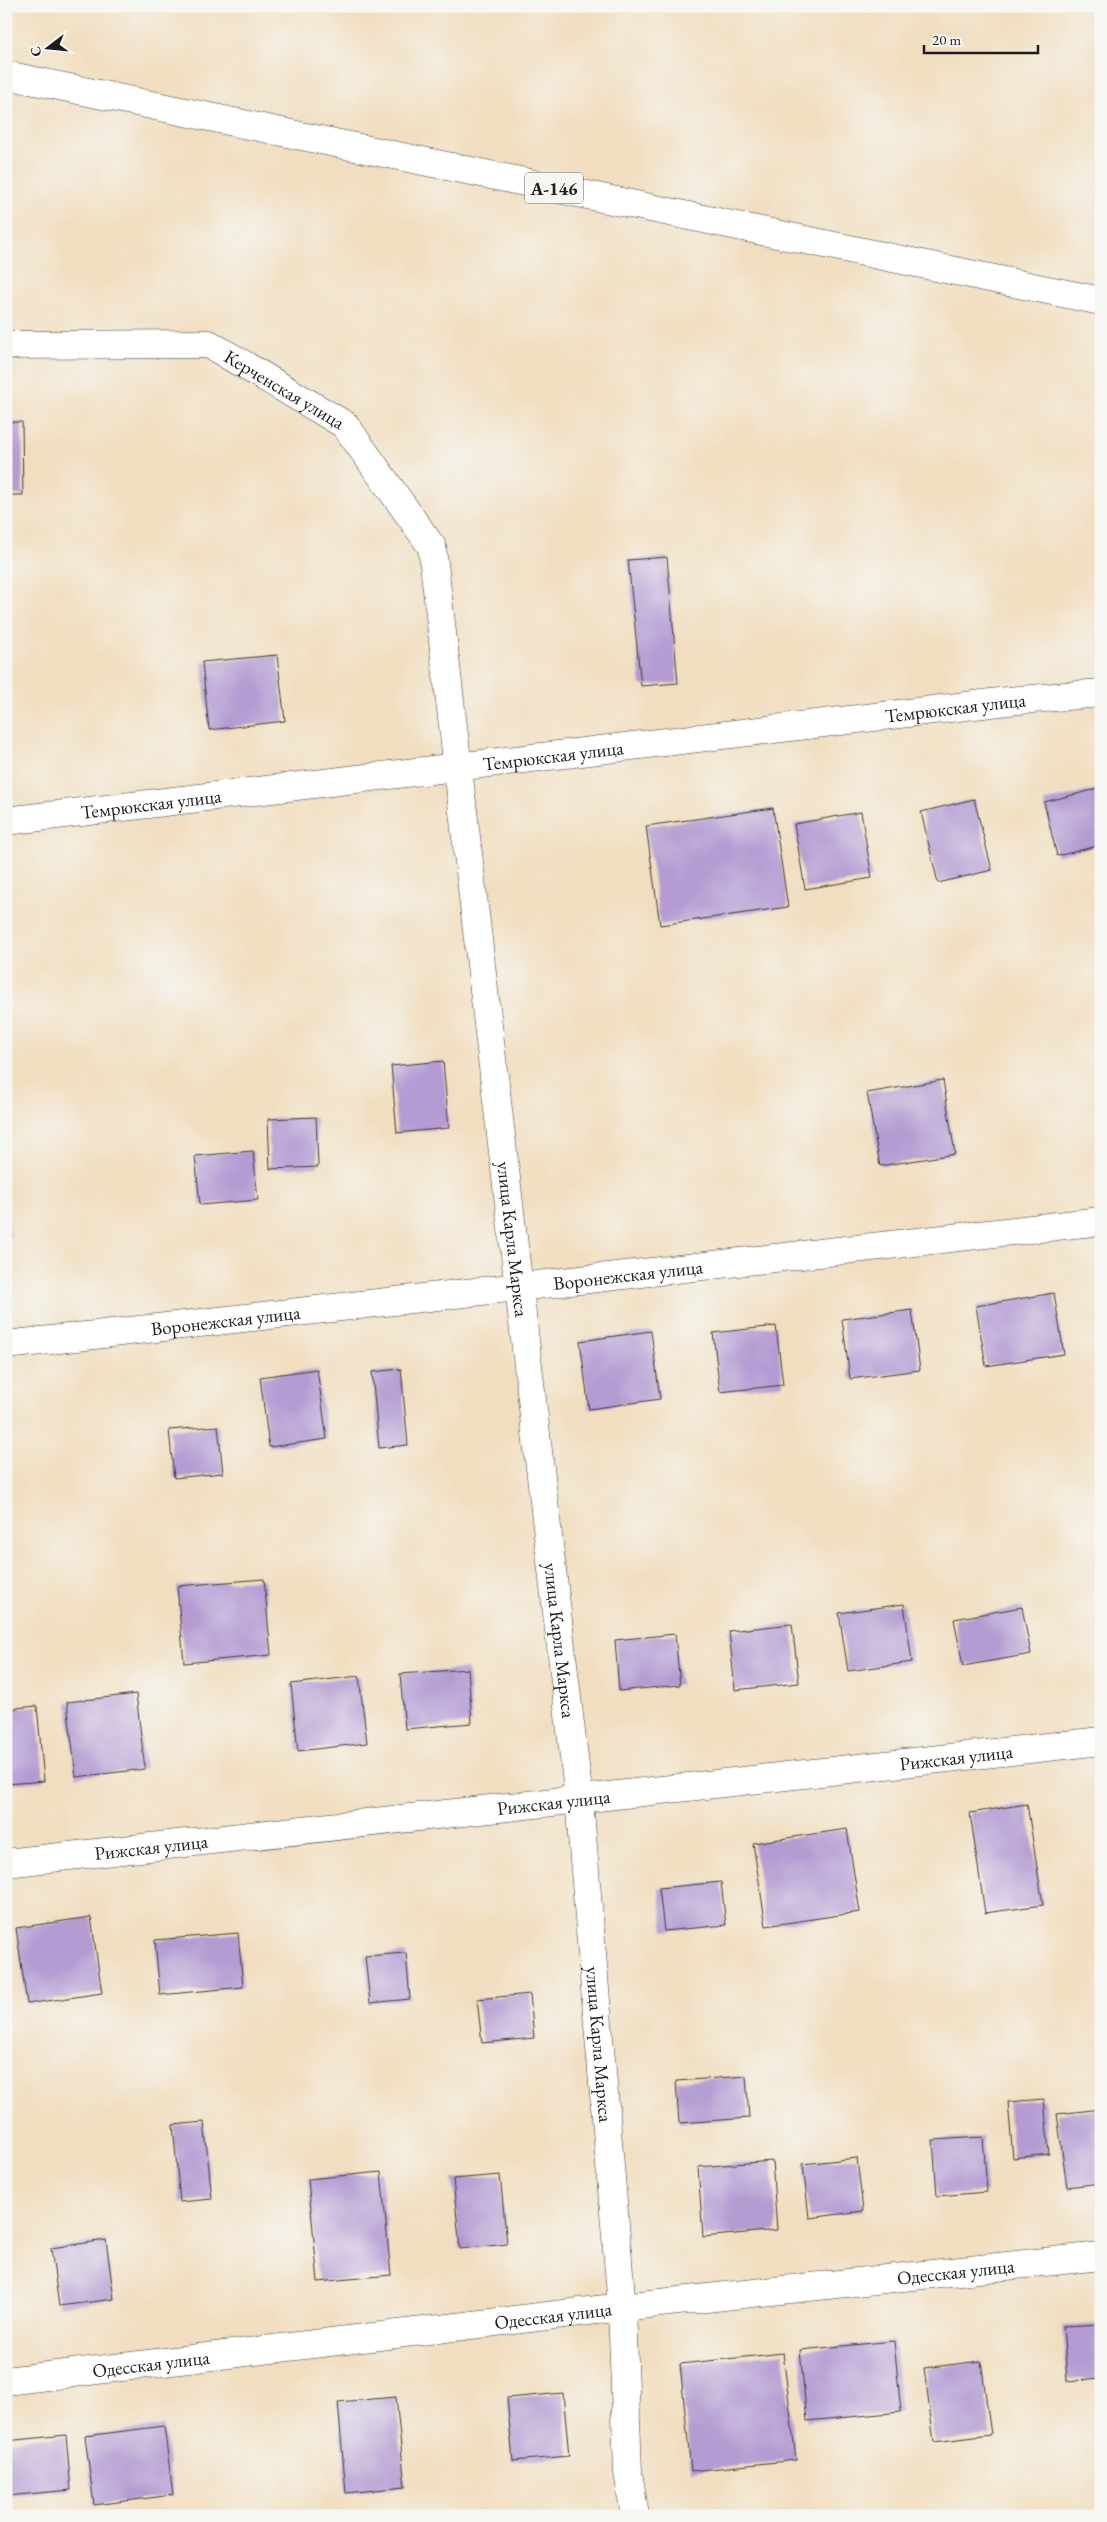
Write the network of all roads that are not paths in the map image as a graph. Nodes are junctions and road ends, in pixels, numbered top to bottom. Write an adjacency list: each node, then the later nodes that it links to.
1 (6, 75): 2 (main road, А-146)
2 (1101, 301)
3 (6, 345): 5 (main road, Керченская улица)
4 (1101, 693): 5 (main road, Темрюкская улица)
5 (456, 768): 6 (main road, Темрюкская улица); 8 (main road, улица Карла Маркса)
6 (6, 822)
7 (1101, 1221): 8 (main road, Воронежская улица)
8 (519, 1287): 9 (main road, Воронежская улица); 11 (main road, улица Карла Маркса)
9 (6, 1345)
10 (1101, 1740): 11 (main road, Рижская улица)
11 (579, 1800): 12 (main road, Рижская улица); 14 (main road, улица Карла Маркса)
12 (6, 1863)
13 (1101, 2256): 14 (main road, Одесская улица)
14 (622, 2307): 15 (main road, Одесская улица); 16 (main road, улица Карла Маркса)
15 (6, 2381)
16 (634, 2516)

